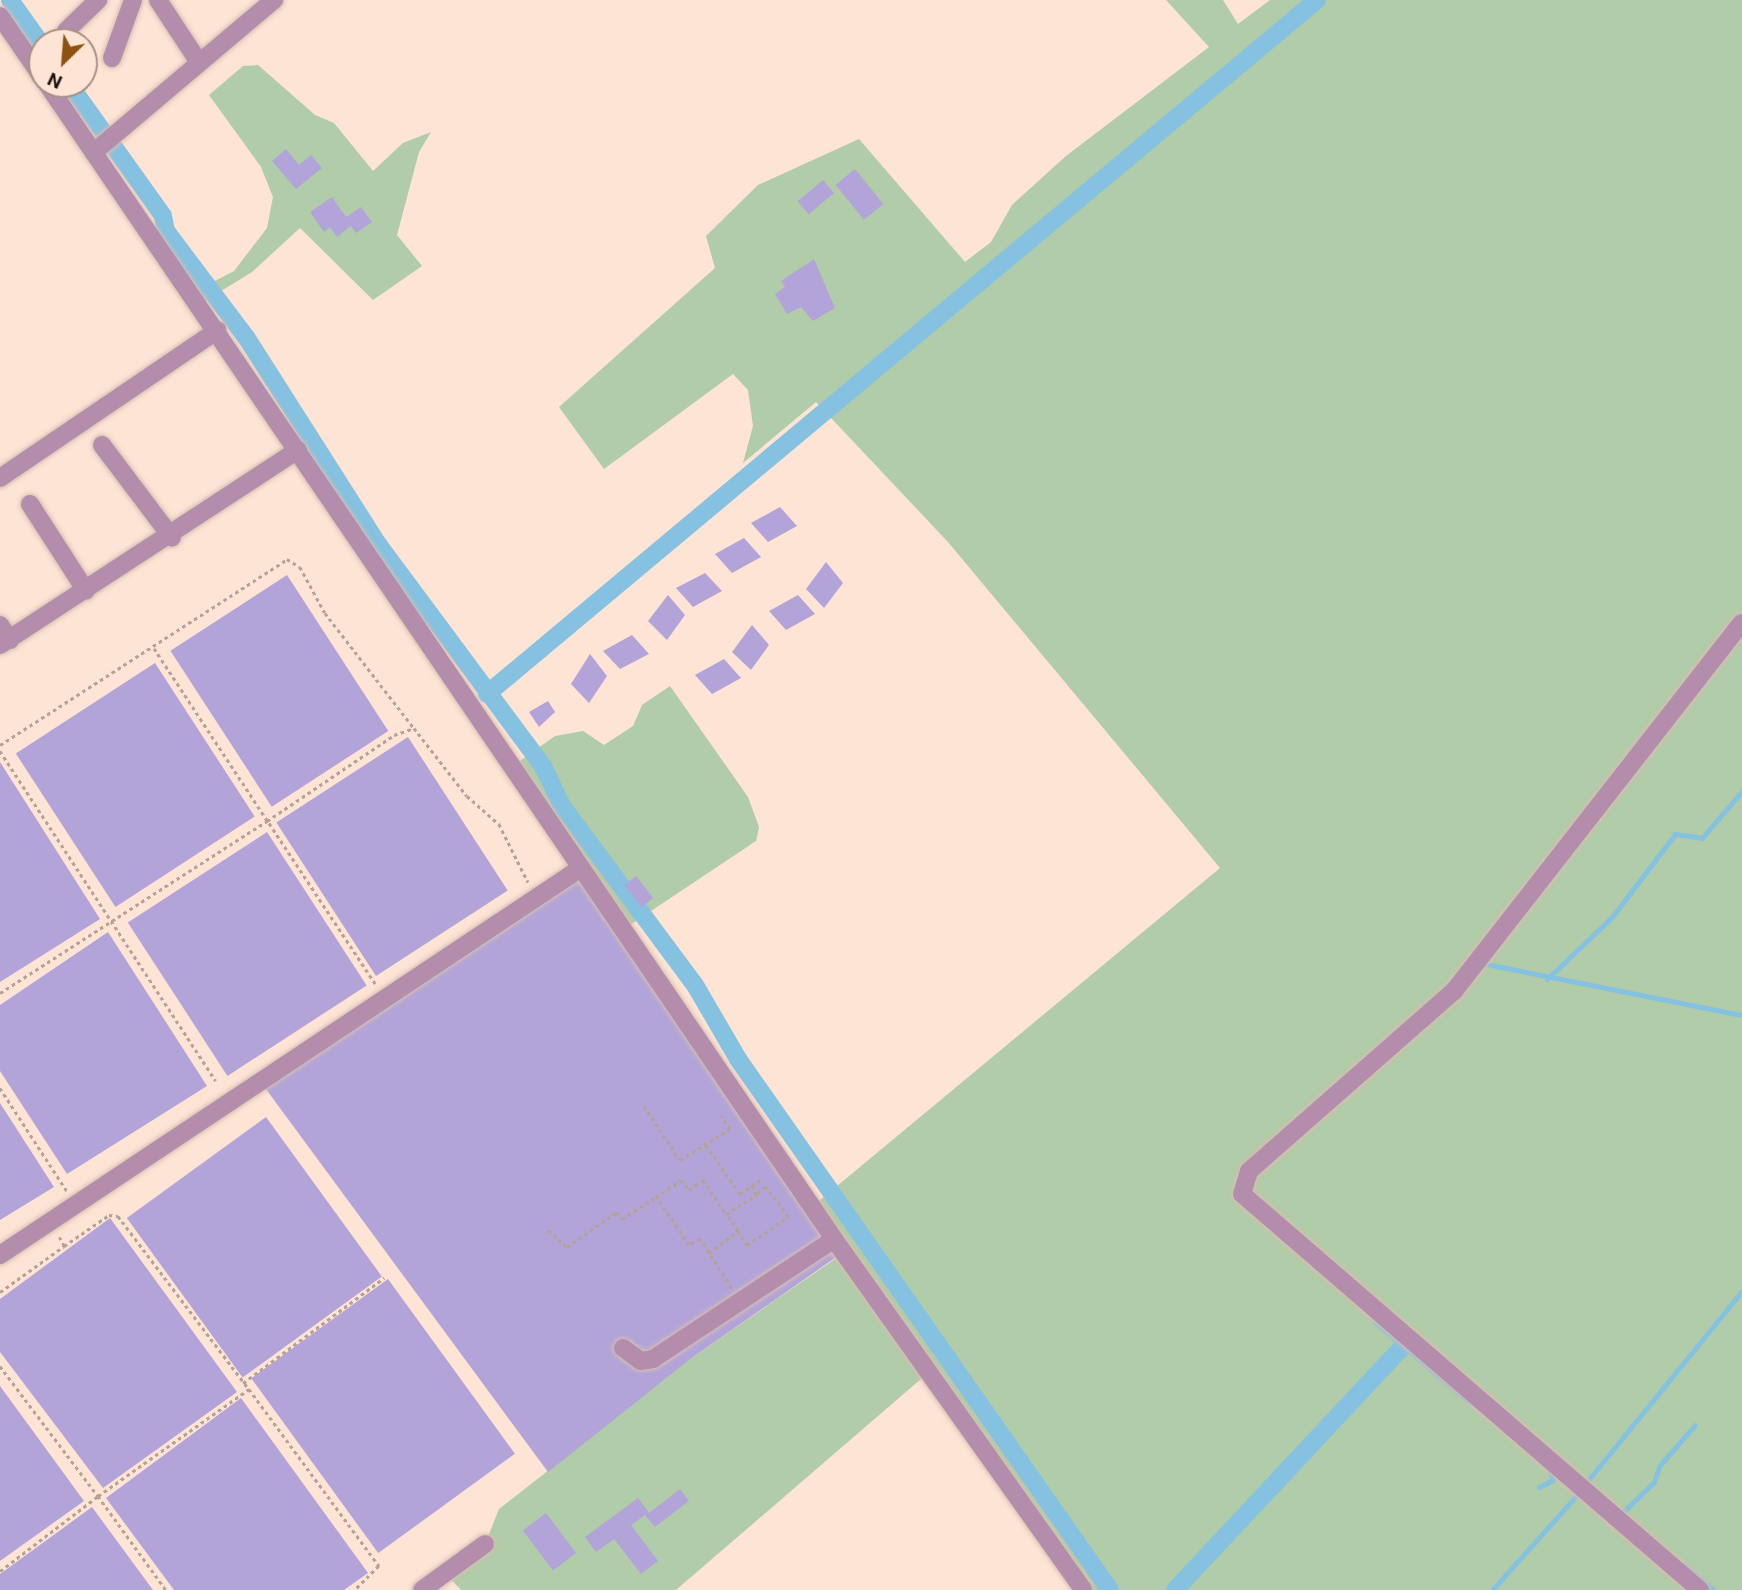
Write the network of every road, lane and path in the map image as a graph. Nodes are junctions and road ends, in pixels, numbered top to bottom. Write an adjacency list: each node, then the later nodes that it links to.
1 (98, 0): 6 (street)
2 (133, 0): 8 (street)
3 (158, 0): 9 (street)
4 (274, 0): 9 (street)
5 (0, 16): 7 (street)
6 (69, 28)
7 (28, 57)
8 (112, 58)
9 (198, 61): 11 (street)
10 (57, 98): 11 (street)
11 (94, 152): 12 (street)
12 (218, 330): 14 (street); 15 (street)
13 (102, 445): 17 (street)
14 (298, 450): 17 (street); 26 (street)
15 (0, 478)
16 (30, 504): 18 (street)
17 (173, 538): 18 (street)
18 (86, 590): 20 (street)
19 (1742, 623): 63 (street)
20 (3, 637)
21 (154, 649): 22 (path); 23 (path); 25 (path)
22 (414, 728): 25 (path); 27 (path)
23 (0, 745)
24 (0, 751): 28 (path)
25 (267, 821): 28 (path); 30 (path)
26 (581, 868): 27 (street); 45 (street)
27 (534, 898): 30 (street)
28 (111, 920): 29 (path); 31 (path)
29 (0, 993)
30 (388, 996): 40 (street)
31 (216, 1081)
32 (0, 1088): 40 (path)
33 (645, 1106): 35 (path)
34 (721, 1116): 35 (path)
35 (706, 1145): 37 (path)
36 (762, 1179): 37 (path)
37 (751, 1186): 38 (path)
38 (755, 1195): 41 (path); 44 (path)
39 (656, 1197): 41 (path); 43 (path); 47 (path)
40 (75, 1205): 42 (street)
41 (726, 1214): 44 (path)
42 (50, 1222): 46 (path); 48 (street)
43 (548, 1230)
44 (738, 1231): 47 (path)
45 (834, 1238): 51 (street); 62 (street)
46 (64, 1246): 50 (path); 54 (path)
47 (709, 1253): 51 (path)
48 (0, 1255)
49 (384, 1278): 54 (path)
50 (0, 1292)
51 (741, 1302): 52 (street)
52 (623, 1348)
53 (0, 1366): 56 (path)
54 (243, 1383): 55 (path)
55 (249, 1389): 56 (path); 60 (path)
56 (98, 1496): 58 (path); 59 (path)
57 (485, 1544): 61 (street)
58 (0, 1571)
59 (166, 1590)
60 (355, 1590)
61 (422, 1590)
62 (1083, 1590)
63 (1700, 1590)

